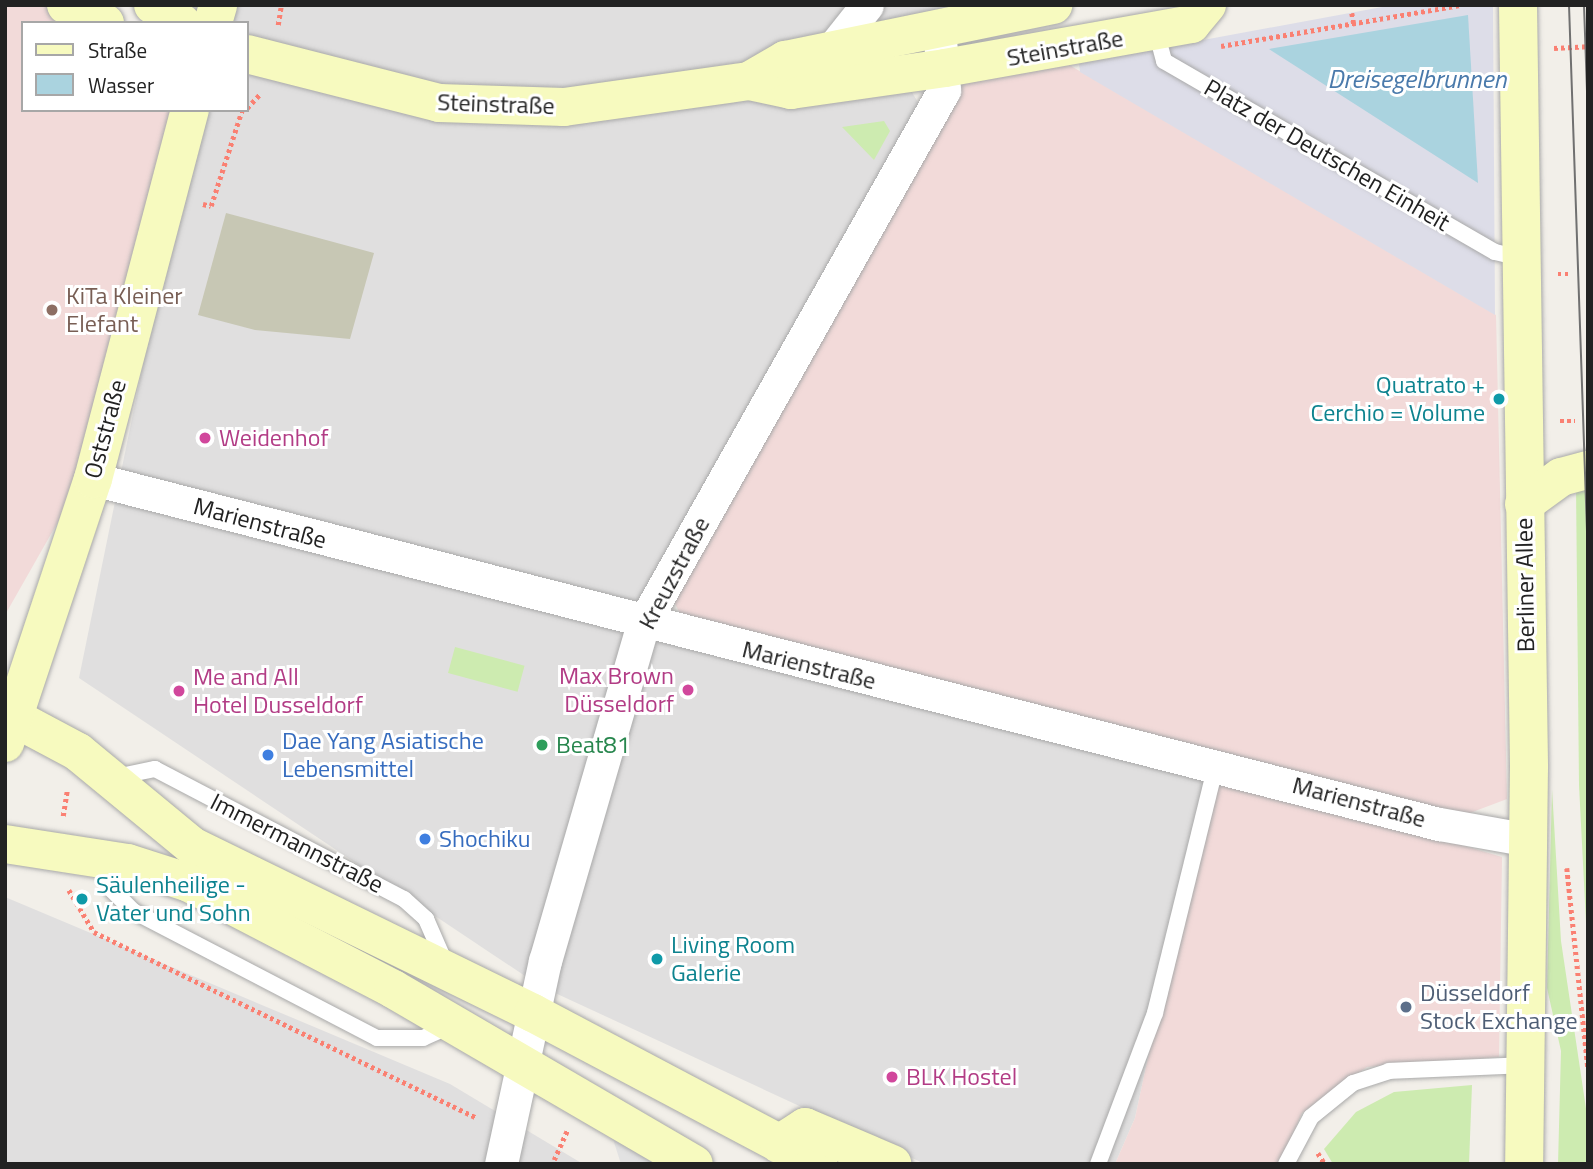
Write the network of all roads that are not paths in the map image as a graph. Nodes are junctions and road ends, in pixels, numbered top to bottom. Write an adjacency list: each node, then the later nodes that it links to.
1 (66, 5): 7 (street)
2 (153, 5): 8 (street)
3 (866, 5): 11 (street)
4 (1053, 5): 9 (street, Steinstraße)
5 (1207, 5): 10 (street, Steinstraße)
6 (1518, 5): 16 (street, Berliner Allee)
7 (101, 21)
8 (179, 21)
9 (939, 27): 11 (street, Steinstraße); 13 (street, Kreuzstraße)
10 (1156, 31): 13 (street, Steinstraße); 16 (lane, Platz der Deutschen Einheit)
11 (832, 49): 14 (street, Steinstraße)
12 (248, 54): 14 (street, Steinstraße)
13 (945, 68): 14 (street, Steinstraße); 20 (street, Kreuzstraße)
14 (748, 80)
15 (189, 112): 18 (street, Oststraße)
16 (1520, 258): 19 (street, Berliner Allee)
17 (1588, 470): 19 (street)
18 (93, 479): 20 (street, Marienstraße); 21 (street, Oststraße)
19 (1524, 504): 24 (street, Berliner Allee)
20 (643, 624): 22 (street, Marienstraße); 28 (street, Kreuzstraße)
21 (9, 724): 23 (street, Immermannstraße)
22 (1216, 764): 24 (street, Marienstraße); 37 (lane)
23 (108, 779): 27 (street, Immermannstraße); 27 (lane, Immermannstraße)
24 (1529, 839): 30 (street, Berliner Allee)
25 (5, 844): 26 (street)
26 (84, 856): 29 (street); 29 (lane)
27 (449, 972): 28 (street, Immermannstraße)
28 (533, 1013): 31 (street, Kreuzstraße); 32 (street, Immermannstraße)
29 (453, 1025): 31 (street)
30 (1527, 1065): 38 (lane); 39 (street, Berliner Allee)
31 (522, 1068): 33 (street, Kreuzstraße); 34 (street)
32 (779, 1144): 35 (street, Immermannstraße); 36 (street)
33 (501, 1164)
34 (694, 1164)
35 (818, 1164)
36 (891, 1164)
37 (1098, 1164)
38 (1286, 1164)
39 (1524, 1164)

